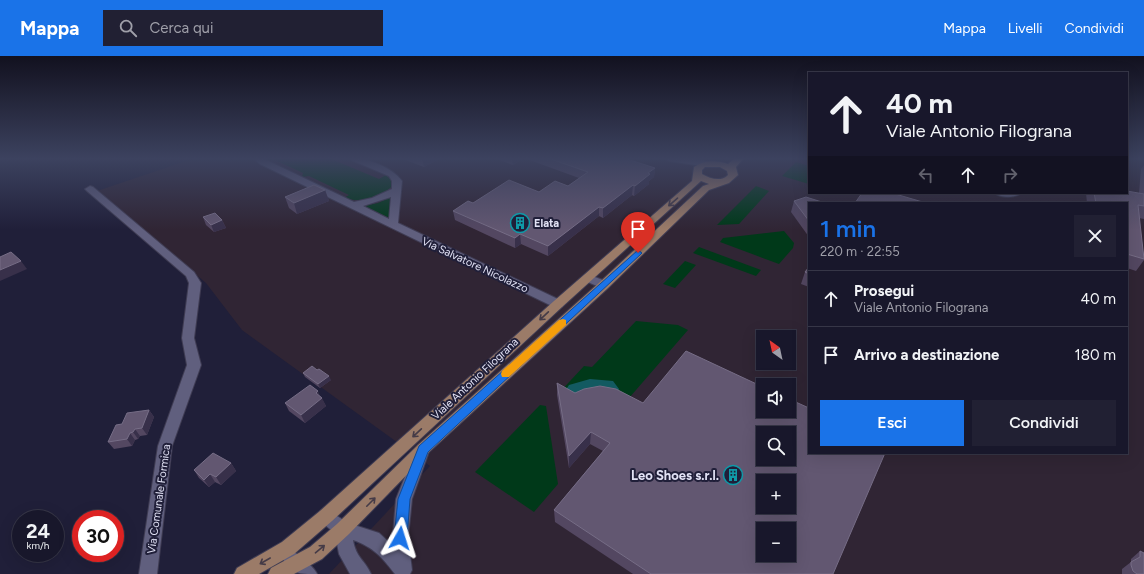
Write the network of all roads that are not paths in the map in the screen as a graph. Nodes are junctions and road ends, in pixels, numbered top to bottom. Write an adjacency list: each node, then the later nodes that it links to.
1 (305, 182): 7 (street, Via Salvatore Nicolazzo)
2 (397, 182): 6 (street)
3 (696, 182): 9 (main road, Viale Antonio Filograna, one-way to 9)
4 (721, 182): 10 (main road, Viale Antonio Filograna)
5 (90, 189): 18 (street, Via Comunale Formica)
6 (397, 190): 7 (street); 8 (street)
7 (352, 205): 8 (street, Via Salvatore Nicolazzo)
8 (393, 225): 11 (street, Via Salvatore Nicolazzo)
9 (587, 278): 10 (street); 11 (main road, Viale Antonio Filograna)
10 (604, 285): 12 (main road, Viale Antonio Filograna)
11 (558, 304): 13 (main road, Viale Antonio Filograna, one-way to 13)
12 (423, 449): 14 (main road, Viale Antonio Filograna, one-way to 12); 17 (street)
13 (326, 516): 14 (street); 15 (main road, Viale Antonio Filograna)
14 (344, 529): 16 (main road, Viale Antonio Filograna, one-way to 14); 17 (street); 21 (street)
15 (288, 548): 16 (street); 19 (main road, Viale Antonio Filograna, one-way to 19)
16 (301, 569): 20 (main road, Viale Antonio Filograna)
17 (404, 572)
18 (148, 574)
19 (243, 574)
20 (277, 574)
21 (362, 574)

